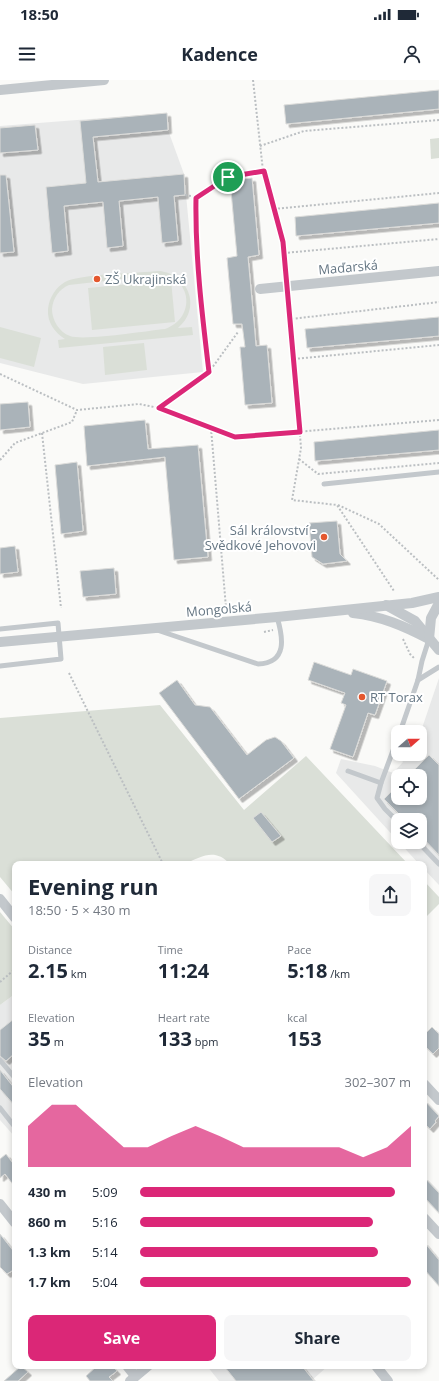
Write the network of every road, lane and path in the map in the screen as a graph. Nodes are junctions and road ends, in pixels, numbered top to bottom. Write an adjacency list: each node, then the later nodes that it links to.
1 (104, 80): 3 (street)
2 (253, 80): 5 (path)
3 (0, 90)
4 (439, 120): 5 (path)
5 (260, 146): 6 (path)
6 (264, 171): 9 (path); 10 (path)
7 (439, 193): 10 (path)
8 (185, 195): 9 (path)
9 (196, 198): 21 (path)
10 (274, 209): 12 (path)
11 (439, 239): 12 (path)
12 (284, 253): 14 (path)
13 (439, 272): 14 (street, Maďarská)
14 (287, 286): 15 (street, Maďarská); 17 (path)
15 (260, 289)
16 (439, 302): 17 (path)
17 (291, 319): 20 (path)
18 (238, 332): 21 (path)
19 (439, 345): 20 (path)
20 (294, 359): 27 (path)
21 (209, 372): 23 (path)
22 (0, 374): 24 (path)
23 (159, 408): 24 (path); 26 (path)
24 (77, 410): 28 (path)
25 (439, 420): 27 (path)
26 (212, 428): 27 (path); 41 (path)
27 (300, 432): 29 (path)
28 (42, 433): 30 (path); 40 (path)
29 (299, 459): 31 (path); 34 (path)
30 (0, 460)
31 (439, 463)
32 (439, 472): 33 (lane)
33 (324, 484)
34 (337, 505): 35 (path); 36 (path)
35 (439, 580)
36 (394, 590)
37 (439, 597): 39 (street, Mongolská)
38 (439, 603): 50 (street)
39 (386, 605): 42 (street, Mongolská); 50 (street)
40 (61, 608)
41 (226, 608)
42 (333, 611): 43 (street, Mongolská); 50 (street)
43 (277, 617): 44 (lane); 46 (street, Mongolská)
44 (280, 628): 46 (lane); 47 (path)
45 (0, 629): 48 (lane)
46 (152, 629): 48 (street, Mongolská)
47 (264, 632)
48 (59, 636): 51 (street, Mongolská); 54 (lane)
49 (400, 636): 53 (path)
50 (429, 639): 52 (street); 53 (lane)
51 (0, 642)
52 (439, 650)
53 (422, 661): 57 (lane)
54 (0, 666)
55 (439, 667): 57 (lane)
56 (69, 673): 64 (path)
57 (418, 680): 58 (lane)
58 (402, 725)
59 (391, 756): 61 (lane)
60 (348, 771): 61 (lane)
61 (381, 784): 62 (lane)
62 (391, 815)
63 (425, 849): 65 (lane)
64 (162, 861)
65 (439, 864)
66 (0, 899): 67 (street)
67 (12, 914)
68 (12, 972): 69 (path)
69 (0, 982)
70 (0, 1060): 71 (lane)
71 (12, 1074)
72 (427, 1087): 73 (street)
73 (439, 1100)
74 (0, 1108): 75 (lane)
75 (12, 1123)
76 (0, 1204): 77 (street)
77 (12, 1219)
78 (427, 1221): 79 (street)
79 (439, 1234)
80 (128, 1369): 83 (street)
81 (144, 1369): 83 (street)
82 (378, 1369): 84 (street)
83 (132, 1379)
84 (388, 1381)

